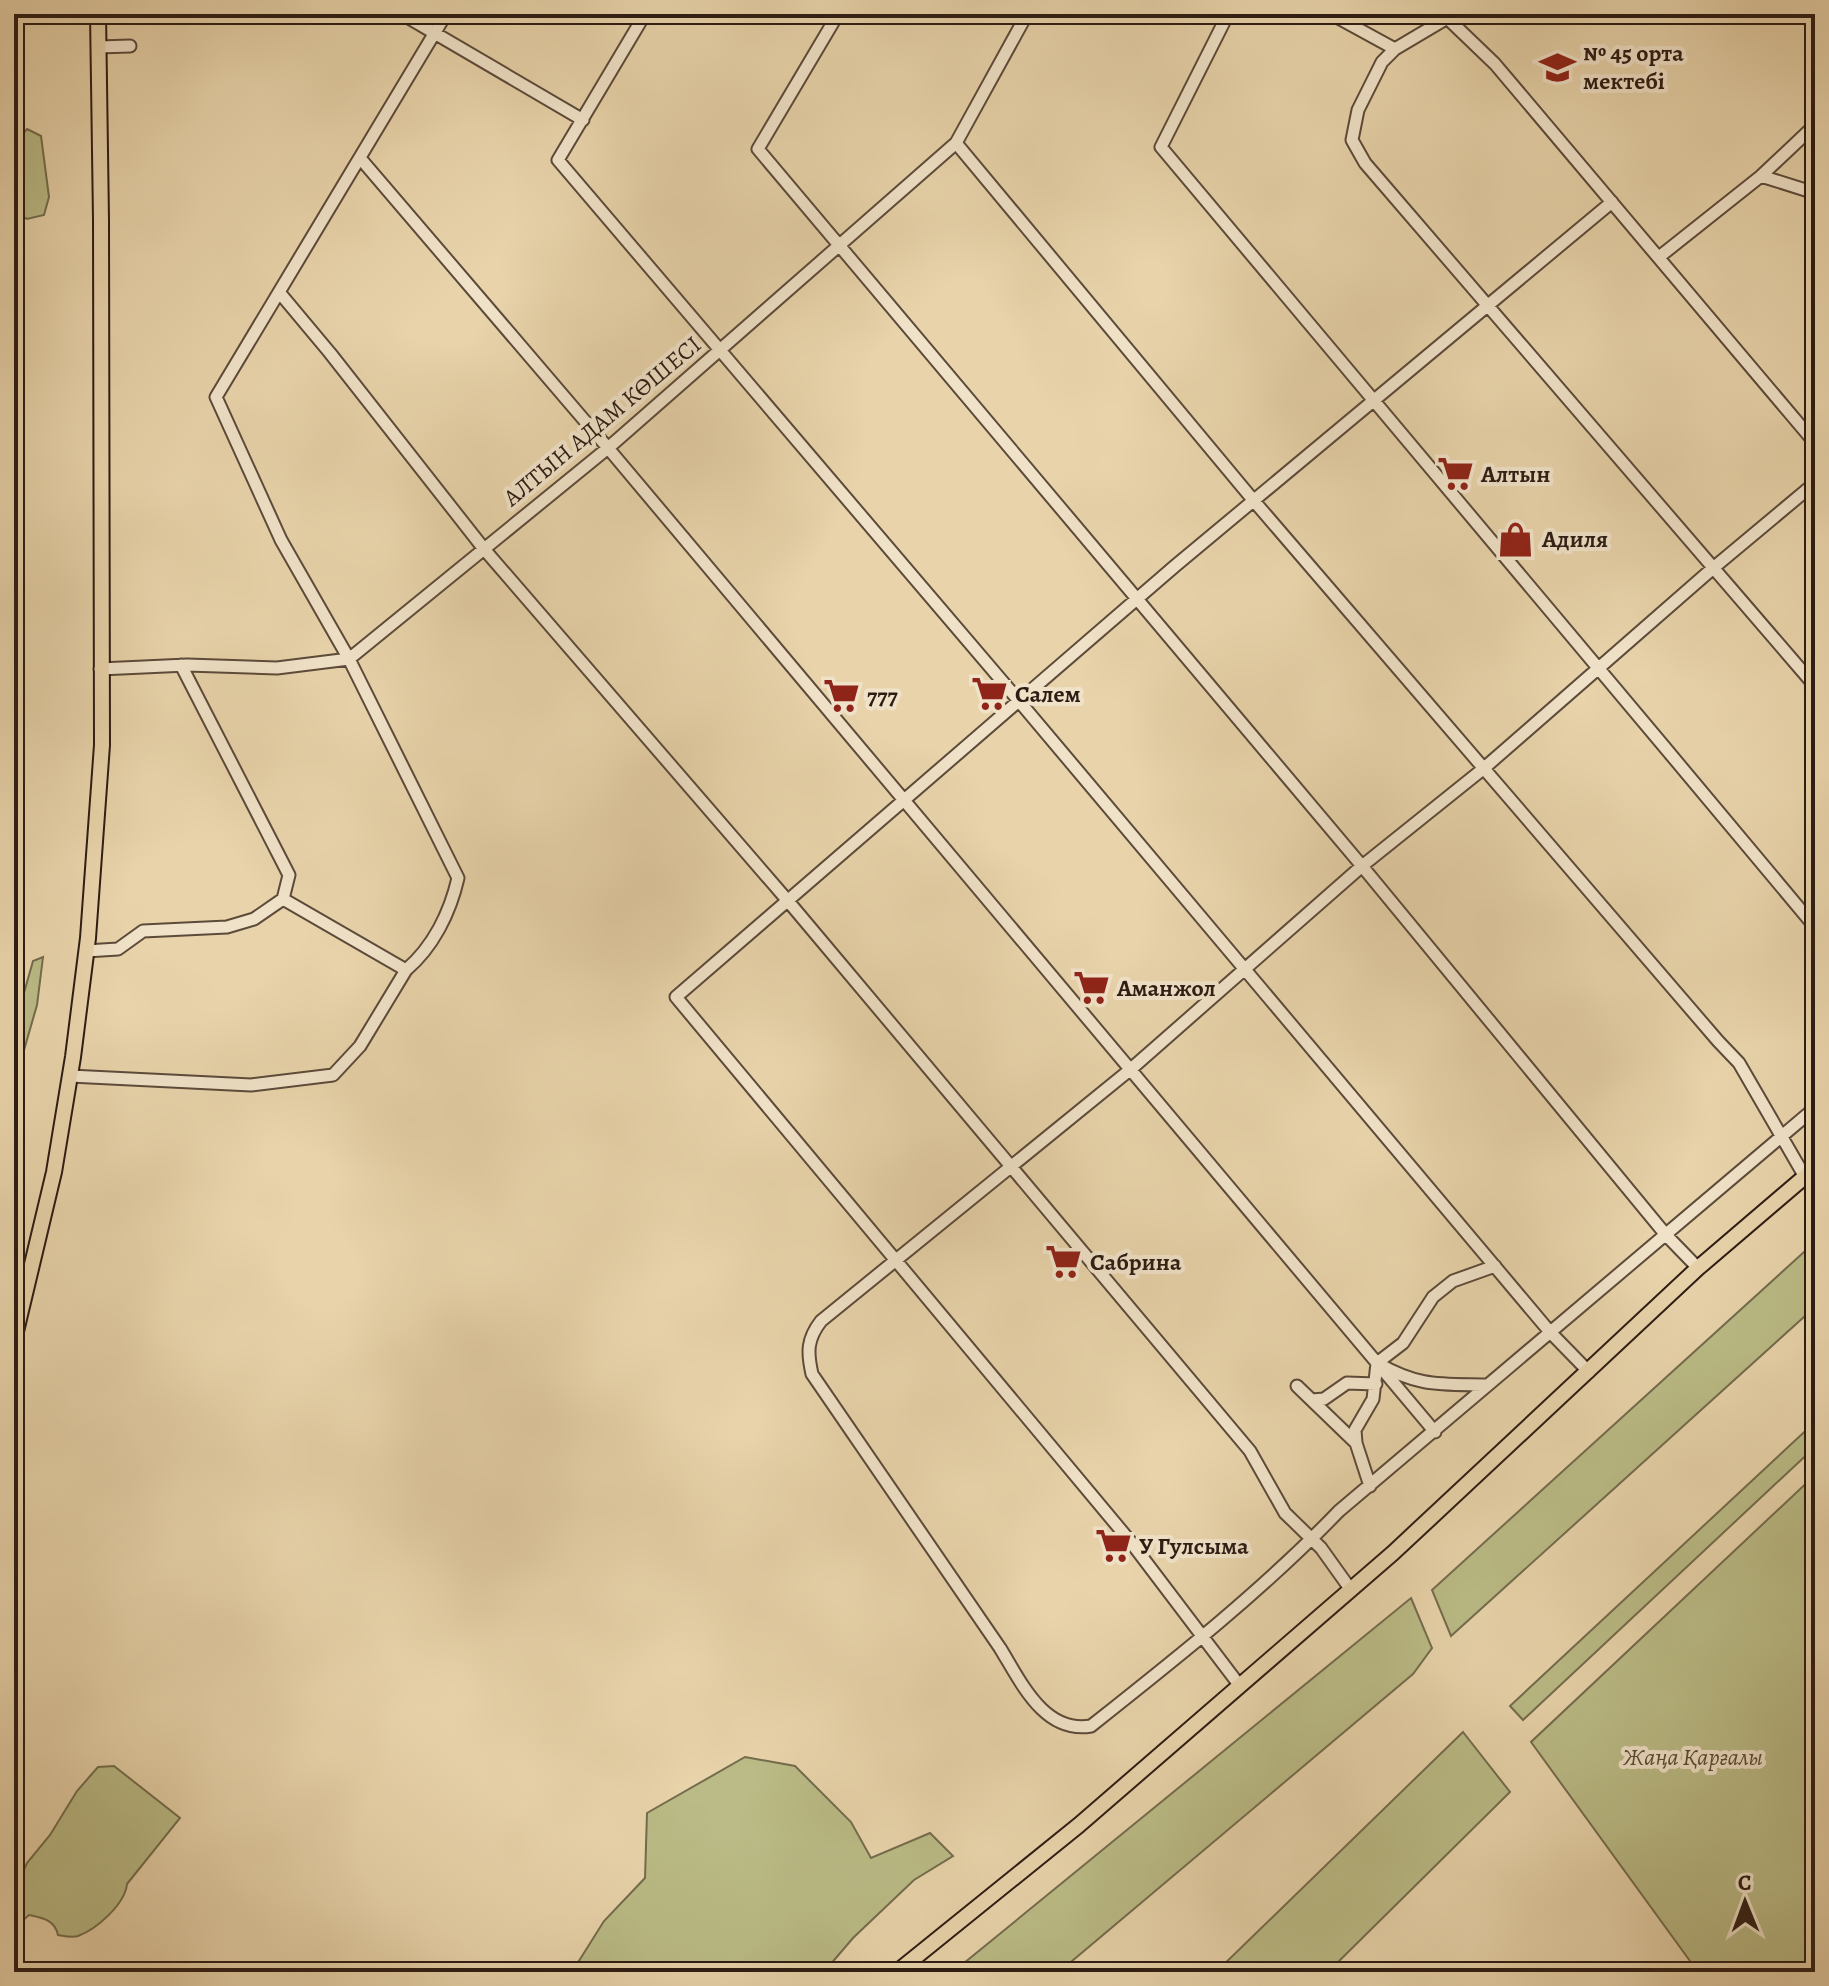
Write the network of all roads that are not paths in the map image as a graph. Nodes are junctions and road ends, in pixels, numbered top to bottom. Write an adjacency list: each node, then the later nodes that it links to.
1 (98, 14): 12 (main road)
2 (402, 14): 10 (street)
3 (446, 14): 10 (street)
4 (645, 14): 14 (street)
5 (838, 14): 21 (street)
6 (1027, 14): 16 (street, АЛТЫН АДАМ КӨШЕСІ)
7 (1228, 14): 26 (street)
8 (1331, 14): 13 (street)
9 (1448, 16): 13 (street); 20 (street)
10 (434, 34): 14 (street); 17 (street)
11 (130, 46): 12 (street)
12 (98, 47): 36 (main road)
13 (1395, 49): 24 (street)
14 (583, 120): 25 (street)
15 (1815, 125): 18 (street)
16 (956, 143): 21 (street, АЛТЫН АДАМ КӨШЕСІ); 30 (street)
17 (360, 158): 23 (street); 28 (street)
18 (1761, 176): 19 (street); 22 (street)
19 (1815, 193)
20 (1612, 202): 22 (street); 24 (street)
21 (838, 246): 25 (street, АЛТЫН АДАМ КӨШЕСІ); 33 (street)
22 (1659, 257): 27 (street)
23 (279, 292): 31 (street); 34 (street)
24 (1487, 306): 26 (street); 32 (street)
25 (719, 350): 28 (street, АЛТЫН АДАМ КӨШЕСІ); 39 (street)
26 (1372, 402): 30 (street); 37 (street)
27 (1815, 443)
28 (608, 448): 31 (street, АЛТЫН АДАМ КӨШЕСІ); 41 (street)
29 (1815, 483): 32 (street)
30 (1254, 501): 33 (street); 40 (street)
31 (484, 549): 34 (street, АЛТЫН АДАМ КӨШЕСІ); 44 (street)
32 (1712, 569): 37 (street); 38 (street)
33 (1136, 600): 39 (street); 42 (street)
34 (349, 659): 35 (street); 48 (street)
35 (181, 665): 36 (street); 43 (street)
36 (100, 669): 46 (main road)
37 (1600, 669): 40 (street); 45 (street)
38 (1815, 686)
39 (1019, 701): 41 (street); 47 (street)
40 (1483, 769): 42 (street); 52 (street)
41 (904, 801): 44 (street); 49 (street)
42 (1362, 866): 47 (street); 55 (street)
43 (283, 899): 46 (street); 48 (street)
44 (788, 901): 53 (street); 56 (street)
45 (1815, 927)
46 (86, 951): 50 (main road)
47 (1246, 969): 49 (street); 57 (street)
48 (406, 970): 50 (street)
49 (1131, 1069): 53 (street); 61 (street)
50 (70, 1076): 60 (main road)
51 (1815, 1108): 52 (street)
52 (1782, 1135): 54 (street); 55 (street)
53 (1012, 1166): 56 (street); 70 (street)
54 (1810, 1172): 58 (main road)
55 (1666, 1235): 58 (street); 59 (street)
56 (894, 1260): 72 (street); 72 (street)
57 (1495, 1266): 59 (street); 61 (street)
58 (1698, 1268): 62 (main road)
59 (1550, 1332): 62 (street); 64 (street)
60 (14, 1340)
61 (1377, 1363): 63 (street); 64 (street); 67 (street)
62 (1589, 1372): 71 (main road)
63 (1376, 1384): 66 (street); 68 (street)
64 (1486, 1385): 67 (street)
65 (1297, 1386): 66 (street)
66 (1312, 1400): 68 (street)
67 (1435, 1432): 69 (street)
68 (1356, 1443): 69 (street)
69 (1370, 1486): 70 (street)
70 (1312, 1539): 71 (street); 72 (street)
71 (1351, 1590): 73 (main road)
72 (1203, 1637): 73 (street)
73 (1240, 1686): 74 (main road)
74 (897, 1972)

